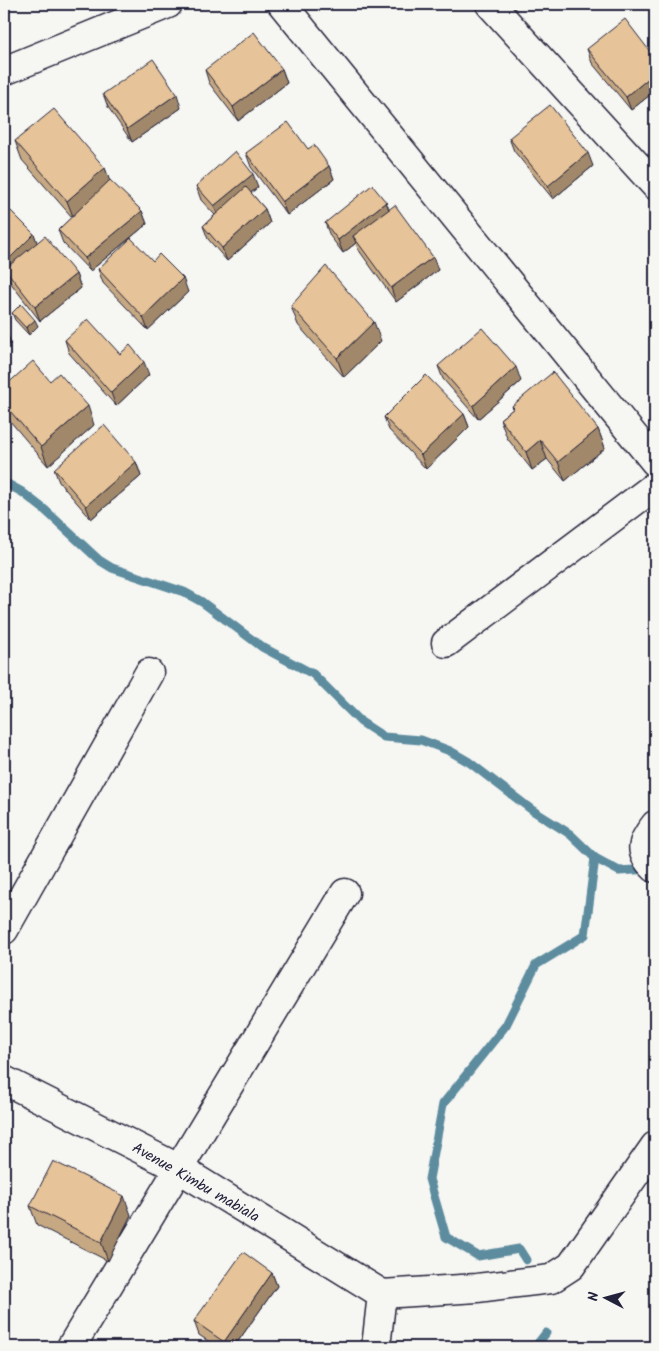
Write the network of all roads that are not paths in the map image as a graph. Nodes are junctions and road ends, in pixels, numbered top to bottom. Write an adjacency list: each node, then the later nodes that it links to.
1 (168, 4): 4 (street)
2 (282, 4): 6 (street)
3 (490, 4): 5 (street)
4 (4, 71)
5 (655, 185)
6 (655, 462)
7 (655, 486): 8 (street)
8 (446, 643)
9 (149, 673): 13 (street)
10 (655, 825): 11 (street)
11 (655, 868)
12 (345, 893): 16 (street)
13 (4, 930)
14 (4, 1080): 16 (street, Avenue Kimbu mabiala)
15 (655, 1146): 17 (street)
16 (178, 1168): 17 (street, Avenue Kimbu mabiala); 18 (street)
17 (382, 1294): 19 (street)
18 (71, 1347)
19 (376, 1347)

